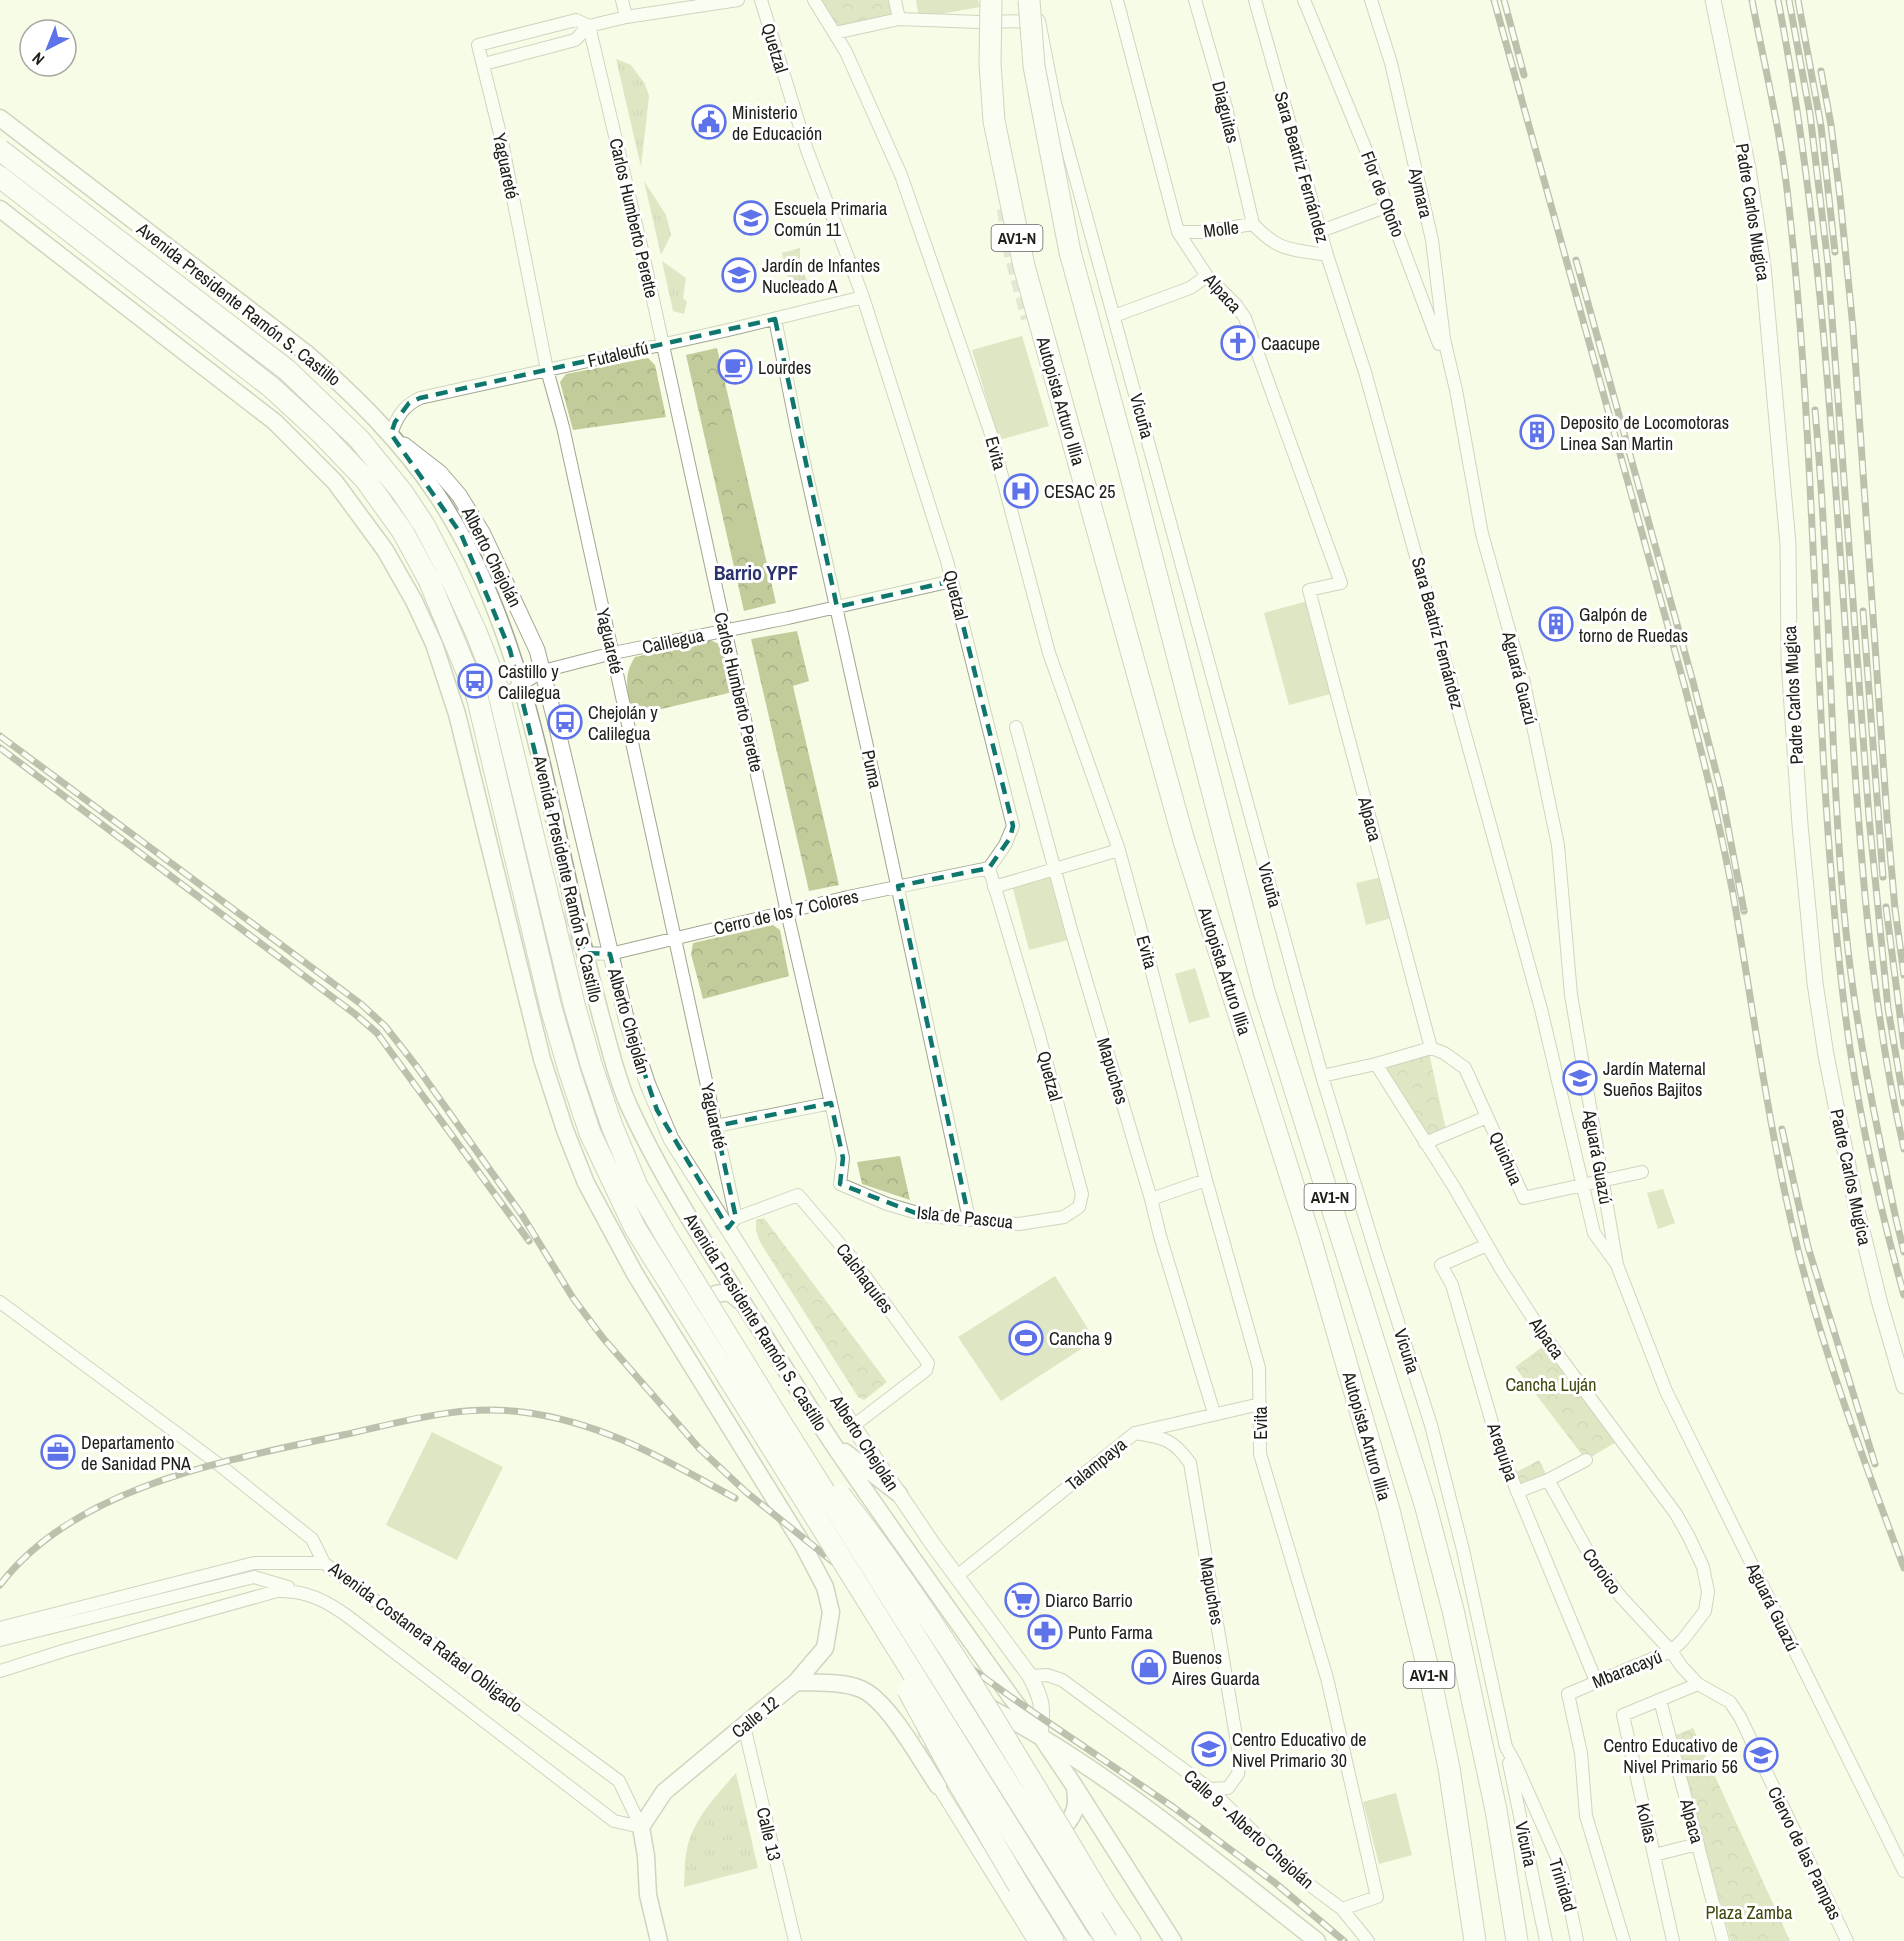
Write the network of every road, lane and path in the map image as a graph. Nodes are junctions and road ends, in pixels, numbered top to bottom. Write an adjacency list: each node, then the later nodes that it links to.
1 (622, 0): 14 (street)
2 (738, 0): 14 (street)
3 (761, 0): 29 (street, Quetzal)
4 (814, 0): 17 (street, Evita)
5 (895, 0): 15 (street)
6 (991, 0): 124 (highway, Autopista Arturo Illia / AV1-N, bridge)
7 (1029, 0): 125 (highway, Autopista Arturo Illia / AV1-N, bridge)
8 (1118, 0): 26 (street, Alpaca)
9 (1196, 0): 24 (street, Diaguitas)
10 (1255, 0): 25 (street, Sara Beatriz Fernández)
11 (1304, 0): 22 (street, Flor de Otoño)
12 (1371, 0): 34 (street, Aymara)
13 (1713, 0): 74 (street, Padre Carlos Mugica)
14 (626, 17): 16 (street)
15 (899, 19): 17 (street); 30 (street, Vicuña)
16 (589, 26): 18 (street); 18 (street); 32 (street, Carlos Humberto Perette)
17 (835, 33): 44 (street, Evita)
18 (484, 64): 33 (street, Yaguareté)
19 (0, 118): 35 (main road, Avenida Presidente Ramón S. Castillo)
20 (0, 150): 76 (highway, bridge)
21 (0, 177): 86 (highway, bridge)
22 (1388, 207): 25 (street); 34 (street, Flor de Otoño)
23 (0, 209): 96 (main road, Calle 12)
24 (1253, 224): 26 (street, Molle); 27 (street, Molle)
25 (1321, 231): 27 (street, Sara Beatriz Fernández)
26 (1178, 232): 28 (street, Alpaca)
27 (1327, 255): 64 (street, Sara Beatriz Fernández)
28 (1207, 276): 30 (street); 53 (street, Alpaca)
29 (863, 297): 31 (street, Futaleufú); 36 (street, Quetzal)
30 (1114, 316): 55 (street, Vicuña)
31 (775, 319): 32 (street, Futaleufú); 37 (street, Puma)
32 (662, 345): 33 (street, Futaleufú); 38 (street, Carlos Humberto Perette)
33 (548, 370): 35 (street, Futaleufú); 39 (street, Yaguareté)
34 (1456, 390): 62 (street, Aguará Guazú)
35 (391, 434): 40 (street, Alberto Chejolán); 41 (main road, Avenida Presidente Ramón S. Castillo)
36 (952, 581): 37 (street, Calilegua); 45 (street, Quetzal)
37 (837, 607): 38 (street, Calilegua); 47 (street, Puma)
38 (725, 630): 39 (street, Calilegua); 49 (street, Carlos Humberto Perette)
39 (613, 653): 40 (street, Calilegua); 50 (street, Yaguareté)
40 (543, 671): 41 (street, Calilegua); 52 (street, Alberto Chejolán)
41 (521, 684): 42 (street, Calilegua); 51 (main road, Avenida Presidente Ramón S. Castillo)
42 (506, 694)
43 (1016, 727): 46 (street, Mapuches)
44 (1119, 850): 46 (street); 61 (street, Evita)
45 (989, 868): 47 (street, Cerro de los 7 Colores); 48 (street, Quetzal)
46 (1056, 869): 48 (street); 66 (street, Mapuches)
47 (898, 886): 49 (street, Cerro de los 7 Colores); 67 (street, Puma)
48 (994, 887): 65 (street, Quetzal)
49 (787, 912): 50 (street, Cerro de los 7 Colores); 56 (street, Carlos Humberto Perette)
50 (674, 938): 52 (street, Cerro de los 7 Colores); 58 (street, Yaguareté)
51 (584, 953): 52 (street, Cerro de los 7 Colores); 73 (main road, Avenida Presidente Ramón S. Castillo)
52 (610, 954): 68 (street, Alberto Chejolán)
53 (1431, 1048): 54 (street); 57 (street, Quichua)
54 (1376, 1064): 55 (street); 59 (street, Alpaca)
55 (1322, 1076): 102 (street, Vicuña)
56 (831, 1103): 58 (street); 63 (street, Carlos Humberto Perette)
57 (1487, 1117): 59 (street); 64 (street, Quichua)
58 (716, 1126): 68 (street, Yaguareté)
59 (1425, 1143): 69 (street, Alpaca)
60 (1642, 1172): 62 (street)
61 (1206, 1180): 66 (street); 75 (street, Evita)
62 (1602, 1181): 64 (street); 70 (street, Aguará Guazú)
63 (840, 1184): 67 (street, Isla de Pascua)
64 (1582, 1185): 70 (street, Sara Beatriz Fernández)
65 (1082, 1194): 67 (street, Isla de Pascua)
66 (1150, 1199): 77 (street, Mapuches)
67 (969, 1219)
68 (732, 1223): 78 (street, Alberto Chejolán); 78 (street, Calchaquíes)
69 (1487, 1245): 83 (street, Arequipa); 89 (street, Alpaca)
70 (1617, 1265): 112 (street, Aguará Guazú)
71 (716, 1294): 73 (main road)
72 (0, 1302): 85 (street, Avenida Costanera Rafael Obligado)
73 (743, 1304): 80 (main road, Avenida Presidente Ramón S. Castillo)
74 (1904, 1386)
75 (1260, 1404): 77 (street, Talampaya); 113 (street, Evita)
76 (773, 1410): 119 (highway, bridge); 120 (highway, bridge)
77 (1214, 1413): 79 (street, Talampaya)
78 (853, 1426): 84 (street, Alberto Chejolán)
79 (1135, 1432): 87 (street, Talampaya); 107 (street, Mapuches)
80 (831, 1441): 84 (main road); 101 (main road, Avenida Presidente Ramón S. Castillo)
81 (1586, 1460): 82 (street)
82 (1548, 1480): 83 (street); 92 (street, Coroico)
83 (1517, 1492): 95 (street, Arequipa)
84 (898, 1494): 87 (street, Alberto Chejolán)
85 (324, 1563): 90 (street); 109 (street, Avenida Costanera Rafael Obligado)
86 (849, 1571): 117 (highway, bridge); 118 (highway, bridge)
87 (957, 1576): 94 (street)
88 (314, 1596): 91 (street); 93 (street); 109 (street, Avenida Costanera Rafael Obligado)
89 (1706, 1611): 92 (street, Mbaracayú)
90 (0, 1628)
91 (0, 1640)
92 (1671, 1651): 95 (street, Mbaracayú); 97 (street)
93 (0, 1671)
94 (1030, 1676): 101 (street); 107 (street, Calle 9 - Alberto Chejolán)
95 (1596, 1681): 128 (street, Mbaracayú)
96 (796, 1682): 100 (main road, Calle 12); 105 (main road)
97 (1698, 1684): 98 (street, Kollas); 131 (street, Ciervo de las Pampas)
98 (1660, 1700): 110 (street, Alpaca); 111 (street, Kollas)
99 (992, 1708): 101 (main road)
100 (744, 1726): 109 (main road, Calle 12); 115 (street, Calle 13)
101 (1040, 1735): 106 (main road, Avenida Presidente Ramón S. Castillo); 122 (main road)
102 (1506, 1748): 104 (street, Vicuña); 126 (street, Vicuña)
103 (932, 1760): 105 (main road)
104 (1515, 1763): 127 (street, Trinidad)
105 (938, 1786): 116 (street)
106 (1075, 1787): 108 (main road); 121 (main road, Avenida Presidente Ramón S. Castillo)
107 (1210, 1790): 113 (street, Calle 9 - Alberto Chejolán)
108 (1067, 1823)
109 (640, 1827): 114 (main road, Avenida Costanera Rafael Obligado)
110 (1698, 1844): 111 (street); 130 (street, Alpaca)
111 (1654, 1855): 129 (street, Kollas)
112 (1904, 1871)
113 (1342, 1909): 123 (street, Calle 9 - Alberto Chejolán)
114 (659, 1941)
115 (795, 1941)
116 (1034, 1941)
117 (1053, 1941)
118 (1080, 1941)
119 (1107, 1941)
120 (1130, 1941)
121 (1173, 1941)
122 (1317, 1941)
123 (1368, 1941)
124 (1475, 1941)
125 (1517, 1941)
126 (1546, 1941)
127 (1577, 1941)
128 (1624, 1941)
129 (1673, 1941)
130 (1723, 1941)
131 (1847, 1941)

